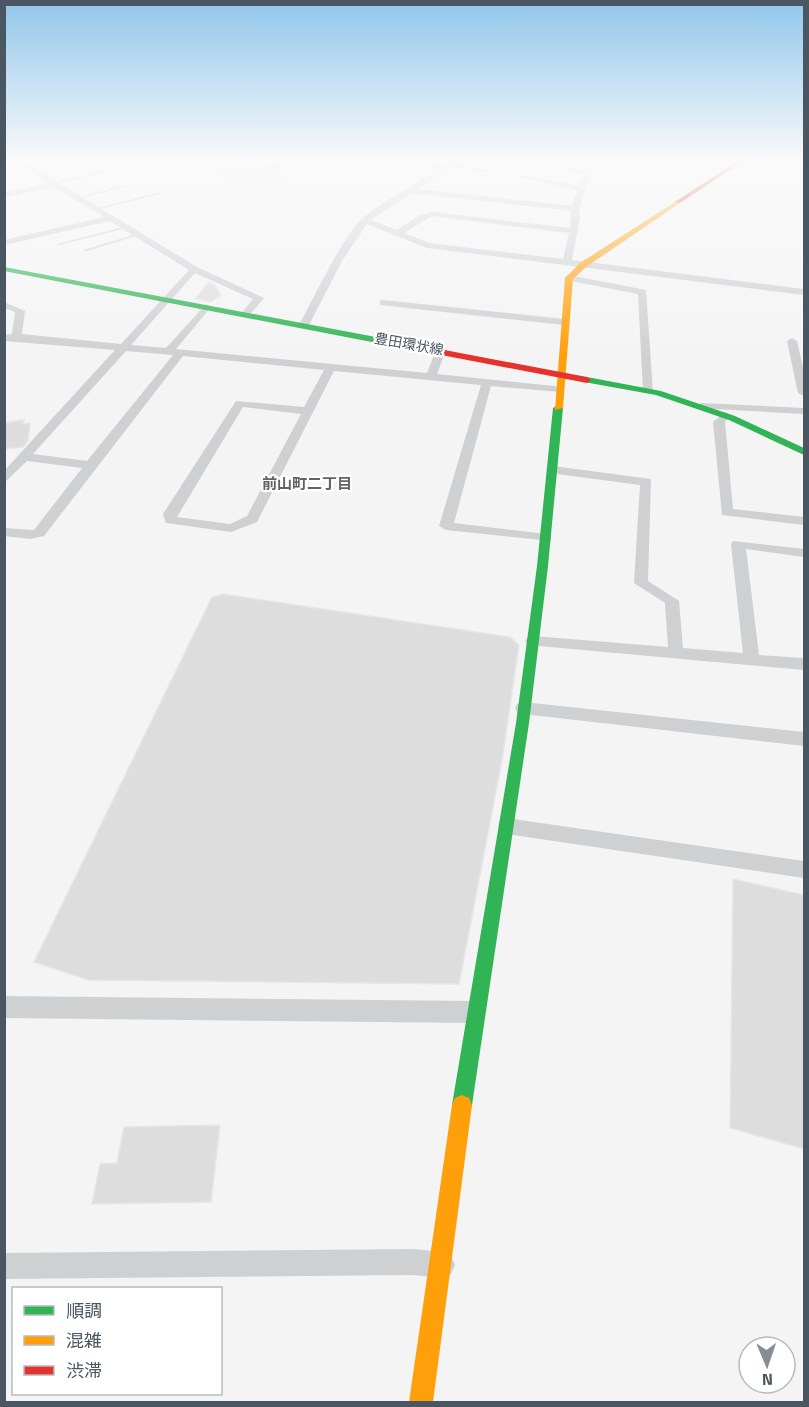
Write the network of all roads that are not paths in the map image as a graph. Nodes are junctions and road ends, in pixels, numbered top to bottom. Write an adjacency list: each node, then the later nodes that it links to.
1 (87, 224): 13 (street)
2 (120, 224): 9 (street)
3 (363, 224): 28 (street)
4 (374, 224): 11 (street)
5 (413, 224): 11 (street)
6 (513, 224): 10 (street)
7 (574, 224): 10 (street)
8 (646, 224): 17 (street)
9 (126, 227): 12 (street); 14 (lane)
10 (574, 231): 16 (street)
11 (397, 233): 16 (street)
12 (138, 235): 15 (lane); 19 (street)
13 (4, 243)
14 (59, 244)
15 (85, 250)
16 (567, 263): 17 (street)
17 (583, 265): 20 (street); 21 (street)
18 (4, 269): 22 (street, 豊田環状線)
19 (194, 269): 22 (street); 26 (street)
20 (569, 278): 27 (street); 40 (street)
21 (804, 292)
22 (168, 299): 25 (street, 豊田環状線); 32 (street)
23 (383, 303): 27 (street)
24 (5, 304): 29 (street)
25 (206, 307): 26 (street, 豊田環状線); 34 (street)
26 (245, 315): 28 (street, 豊田環状線)
27 (564, 322): 36 (street)
28 (304, 325): 33 (street, 豊田環状線)
29 (17, 337): 30 (street); 32 (street)
30 (4, 338)
31 (792, 341): 41 (street)
32 (124, 348): 34 (street); 47 (street)
33 (441, 350): 36 (street, 豊田環状線); 37 (street)
34 (174, 352): 35 (street); 48 (street)
35 (331, 366): 37 (street); 43 (street)
36 (561, 373): 39 (street); 40 (street, 豊田環状線)
37 (431, 376): 38 (street)
38 (488, 382): 39 (street); 53 (street)
39 (560, 389): 49 (street)
40 (649, 391): 42 (street, 豊田環状線)
41 (804, 393)
42 (701, 406): 44 (street); 45 (street, 豊田環状線)
43 (306, 411): 43 (street)
44 (804, 411)
45 (725, 415): 46 (street, 豊田環状線); 51 (street)
46 (804, 452)
47 (25, 457): 48 (street); 50 (street)
48 (90, 465): 52 (street)
49 (553, 470): 53 (street); 56 (street)
50 (4, 479)
51 (804, 521)
52 (4, 532)
53 (546, 538): 55 (street)
54 (804, 553): 57 (street)
55 (533, 641): 56 (street); 59 (street)
56 (676, 652): 57 (street)
57 (752, 660): 58 (street)
58 (804, 664)
59 (523, 708): 60 (street); 61 (street)
60 (804, 739)
61 (507, 826): 62 (street); 64 (street)
62 (804, 870)
63 (4, 1007): 64 (street)
64 (474, 1012): 65 (street)
65 (442, 1265): 66 (street); 67 (street)
66 (4, 1266)
67 (421, 1402)

